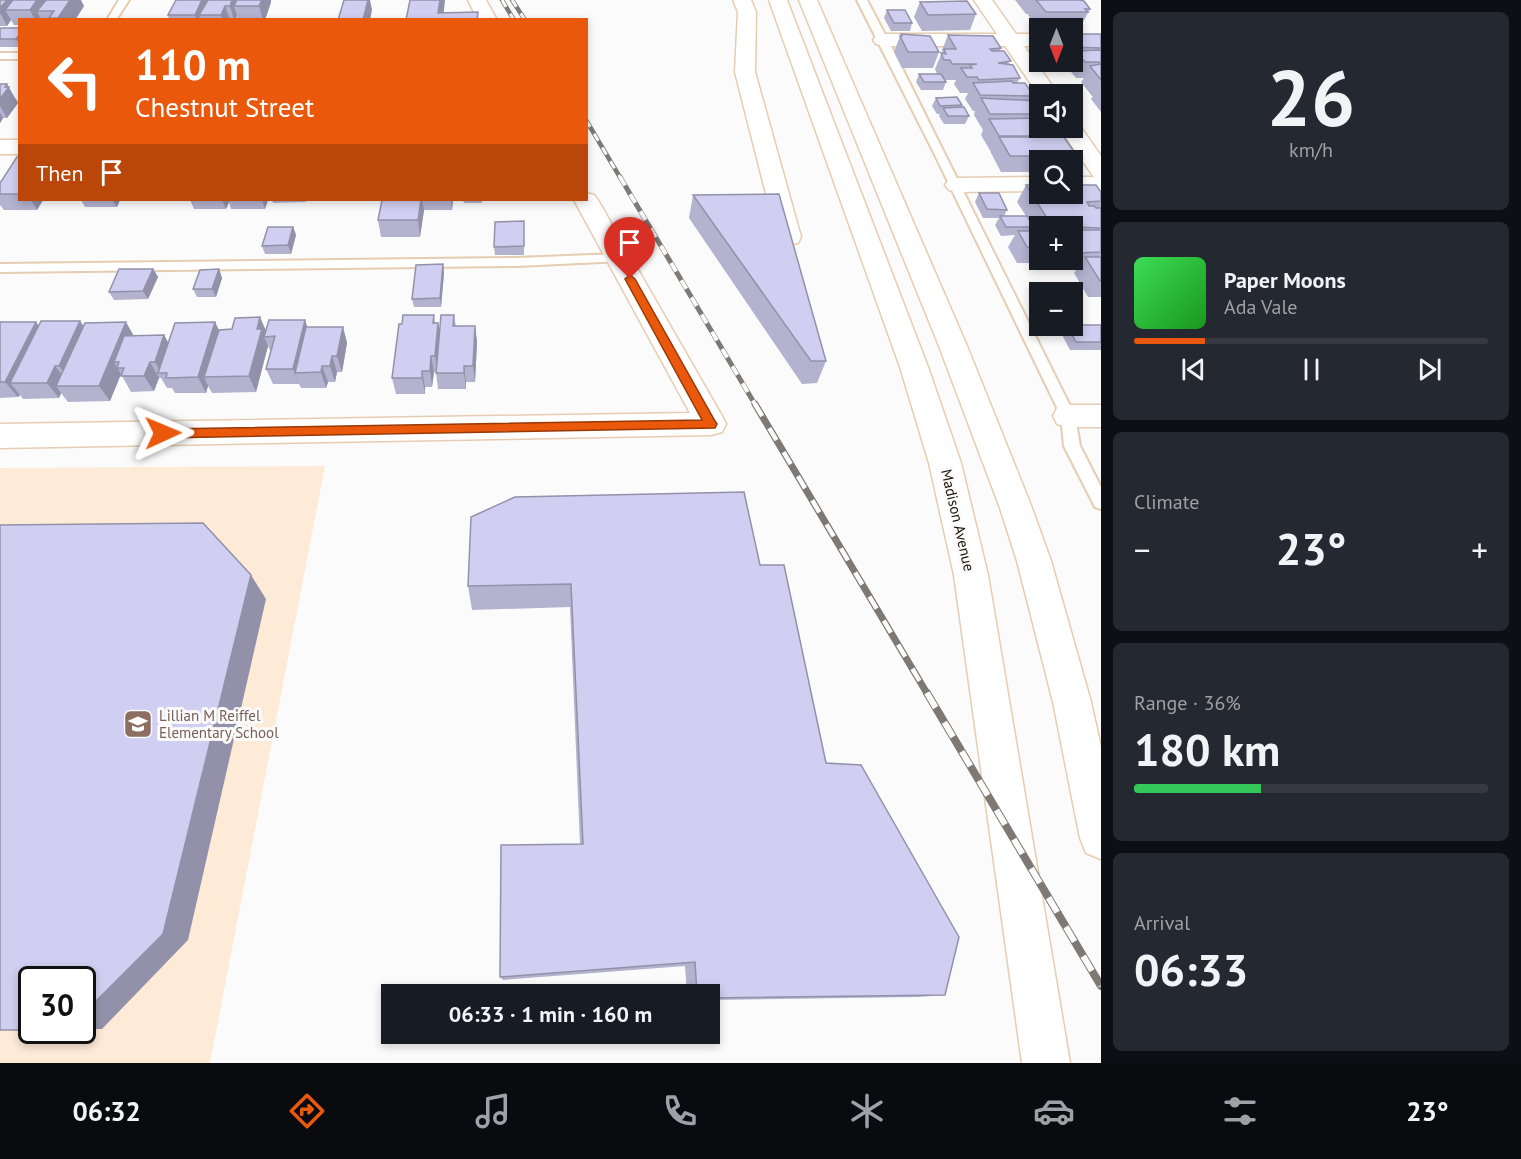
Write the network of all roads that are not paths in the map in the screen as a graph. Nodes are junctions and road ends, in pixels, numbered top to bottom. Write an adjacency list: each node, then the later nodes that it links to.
1 (124, 0): 8 (lane)
2 (477, 0): 9 (main road)
3 (742, 0): 26 (main road)
4 (778, 0): 33 (main road, Madison Avenue)
5 (808, 0): 32 (main road)
6 (862, 0): 10 (lane)
7 (982, 0): 11 (main road)
8 (112, 18)
9 (487, 18)
10 (883, 40): 11 (main road); 23 (lane)
11 (1010, 40): 12 (main road); 15 (main road)
12 (1029, 40)
13 (0, 56): 14 (lane)
14 (18, 56)
15 (1041, 84)
16 (1077, 138): 19 (main road)
17 (0, 147): 18 (main road)
18 (18, 147)
19 (1101, 172)
20 (1029, 184): 23 (main road)
21 (1083, 184): 22 (main road)
22 (1101, 184)
23 (957, 185): 28 (lane)
24 (587, 201): 25 (main road)
25 (618, 258): 27 (lane); 30 (main road)
26 (795, 259)
27 (0, 268)
28 (1068, 416): 29 (main road); 31 (lane)
29 (1101, 416)
30 (0, 436)
31 (1101, 502)
32 (1101, 838)
33 (1046, 1063)

